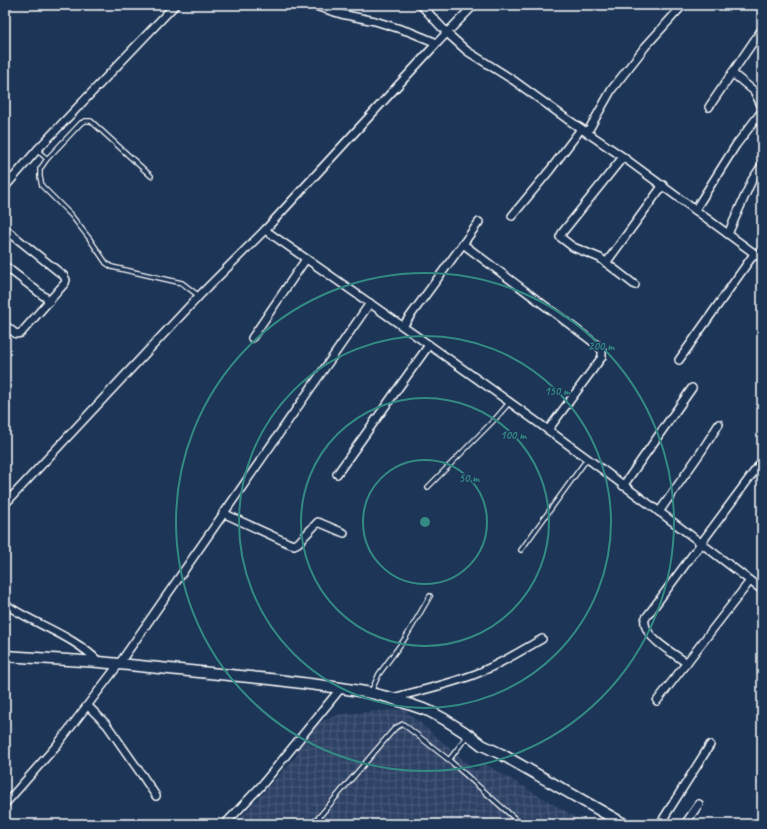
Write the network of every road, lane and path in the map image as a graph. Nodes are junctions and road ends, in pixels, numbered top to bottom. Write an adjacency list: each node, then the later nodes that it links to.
1 (8, 5): 7 (street)
2 (176, 5): 16 (street)
3 (312, 5): 10 (street)
4 (421, 5): 9 (street)
5 (474, 5): 9 (street)
6 (683, 5): 15 (street)
7 (5, 8)
8 (762, 29): 11 (street)
9 (447, 33): 10 (street); 15 (street)
10 (437, 43): 27 (street)
11 (732, 73): 12 (street); 13 (street)
12 (709, 107)
13 (762, 107)
14 (762, 111): 23 (street)
15 (584, 131): 17 (street); 24 (street)
16 (37, 150): 18 (lane); 22 (street)
17 (623, 157): 21 (street); 33 (street)
18 (47, 159): 20 (lane); 36 (lane)
19 (762, 166): 28 (street)
20 (151, 176)
21 (663, 185): 23 (street); 33 (street)
22 (5, 187)
23 (695, 210): 28 (street)
24 (512, 216)
25 (479, 222): 29 (street)
26 (5, 229): 37 (street)
27 (265, 230): 31 (street); 36 (street)
28 (728, 234): 30 (street)
29 (463, 244): 40 (street); 47 (street)
30 (754, 254): 32 (street); 43 (street)
31 (306, 259): 38 (street); 41 (street)
32 (762, 259)
33 (606, 263): 35 (street)
34 (5, 266): 37 (street)
35 (635, 285)
36 (200, 296): 53 (street)
37 (50, 301): 39 (street)
38 (370, 303): 40 (street); 55 (street)
39 (5, 326)
40 (403, 326): 42 (street)
41 (252, 338)
42 (429, 345): 45 (street); 50 (street)
43 (680, 360)
44 (692, 388): 51 (street)
45 (509, 403): 47 (street); 52 (lane)
46 (719, 424): 54 (street)
47 (548, 430): 48 (street)
48 (587, 459): 51 (street); 58 (lane)
49 (762, 462): 57 (street)
50 (337, 474)
51 (623, 486): 54 (street)
52 (428, 487)
53 (5, 504)
54 (659, 512): 57 (street)
55 (224, 513): 56 (street); 67 (street)
56 (344, 533)
57 (701, 543): 59 (street); 66 (street)
58 (522, 550)
59 (750, 581): 60 (street); 66 (street)
60 (762, 590)
61 (430, 596): 69 (lane)
62 (5, 604): 65 (street)
63 (542, 639): 70 (street)
64 (5, 656): 65 (street)
65 (99, 662): 67 (street)
66 (687, 663): 71 (street)
67 (119, 664): 68 (street); 72 (street)
68 (341, 688): 69 (street); 79 (street)
69 (371, 693): 70 (street)
70 (391, 698): 73 (street)
71 (657, 701)
72 (88, 706): 76 (street); 77 (street)
73 (469, 735): 75 (lane); 82 (street)
74 (710, 745): 83 (street)
75 (449, 760): 80 (lane); 81 (lane)
76 (156, 796)
77 (5, 804)
78 (699, 804): 84 (street)
79 (225, 824)
80 (313, 824)
81 (521, 824)
82 (624, 824)
83 (660, 824)
84 (685, 824)

